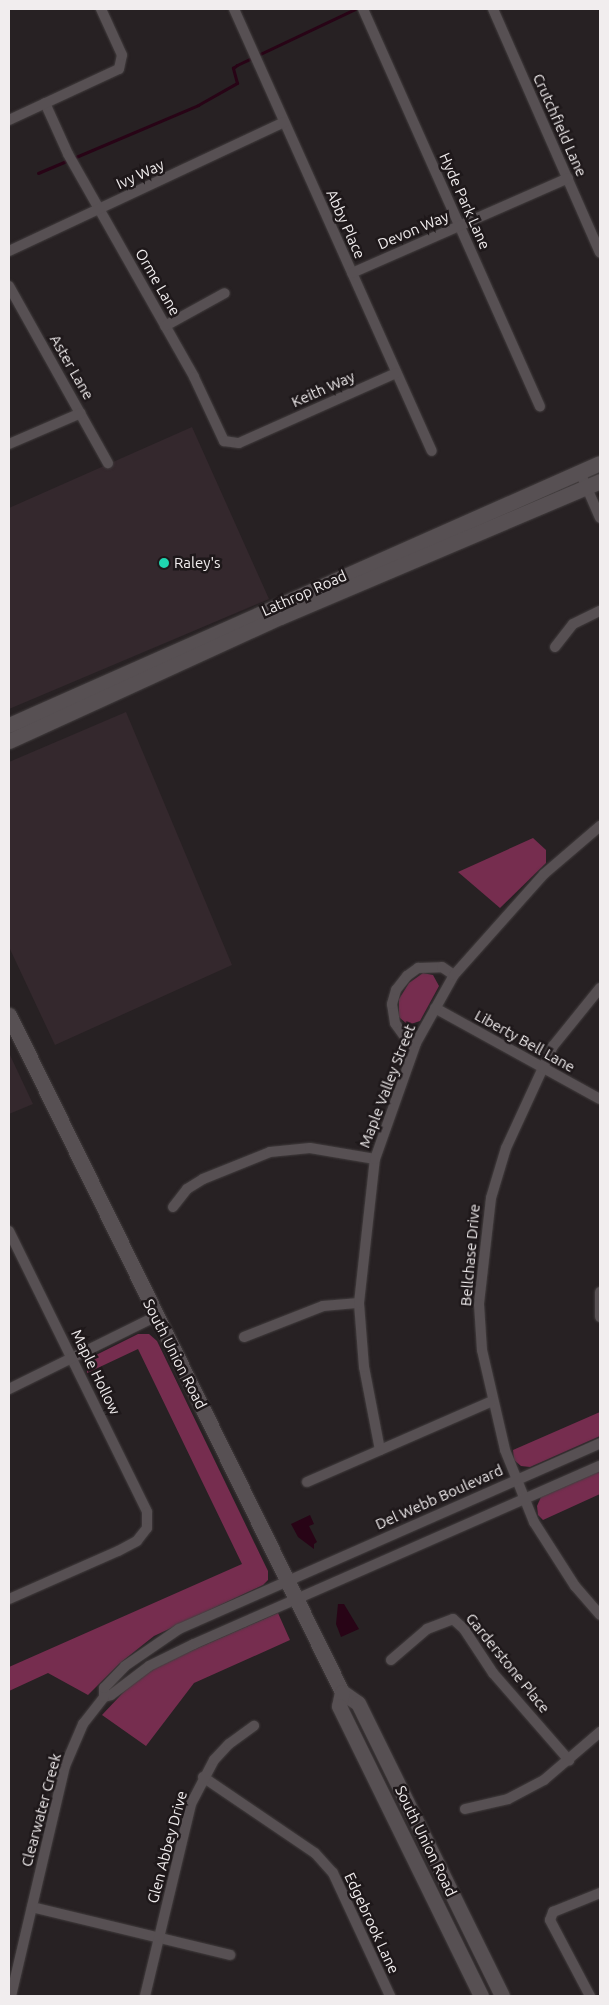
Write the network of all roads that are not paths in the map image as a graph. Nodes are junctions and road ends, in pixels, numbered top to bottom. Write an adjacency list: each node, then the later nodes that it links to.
1 (101, 9): 5 (street)
2 (234, 9): 7 (street, Abby Place)
3 (364, 9): 10 (street, Hyde Park Lane)
4 (493, 9): 8 (street, Crutchfield Lane)
5 (45, 103): 6 (street); 9 (street, Orme Lane)
6 (9, 120)
7 (284, 122): 9 (street, Ivy Way); 13 (street, Abby Place)
8 (568, 178): 10 (street, Devon Way); 12 (street, Crutchfield Lane)
9 (100, 210): 11 (street, Ivy Way); 16 (street, Orme Lane)
10 (460, 226): 13 (street, Devon Way); 18 (street, Hyde Park Lane)
11 (9, 251)
12 (600, 252)
13 (352, 273): 17 (street, Abby Place)
14 (9, 286): 19 (street, Aster Lane)
15 (225, 293): 16 (street)
16 (165, 326): 20 (street, Orme Lane)
17 (396, 373): 20 (street, Keith Way); 22 (street, Abby Place)
18 (540, 406)
19 (81, 413): 21 (street); 24 (street, Aster Lane)
20 (262, 433)
21 (9, 444)
22 (432, 451)
23 (600, 463): 25 (street, Lathrop Road)
24 (108, 464)
25 (580, 472): 26 (street); 29 (street, Lathrop Road)
26 (594, 484): 27 (street); 29 (street, Lathrop Road)
27 (600, 518)
28 (600, 611): 30 (street)
29 (269, 615): 31 (street, Lathrop Road); 32 (street, Lathrop Road)
30 (555, 647)
31 (9, 725)
32 (9, 741)
33 (600, 826): 34 (street, Maple Valley Street)
34 (454, 976): 36 (street, Maple Valley Street); 38 (street)
35 (600, 988): 39 (street, Bellchase Drive)
36 (435, 1008): 38 (street, Maple Valley Street); 39 (street, Liberty Bell Lane)
37 (9, 1014): 46 (street, South Union Road)
38 (416, 1043): 41 (street, Maple Valley Street)
39 (542, 1068): 40 (street, Liberty Bell Lane); 51 (street, Bellchase Drive)
40 (600, 1099)
41 (375, 1158): 42 (street); 45 (street, Maple Valley Street)
42 (173, 1207)
43 (9, 1231): 49 (street, Maple Hollow)
44 (600, 1292): 47 (street)
45 (359, 1303): 48 (street); 53 (street, Maple Valley Street)
46 (155, 1317): 49 (street); 58 (street, South Union Road)
47 (600, 1317)
48 (244, 1336)
49 (72, 1358): 50 (street); 60 (street, Maple Hollow)
50 (9, 1389)
51 (492, 1401): 53 (street); 55 (street, Bellchase Drive)
52 (600, 1442): 55 (street, Del Webb Boulevard)
53 (380, 1450): 56 (street)
54 (600, 1466): 57 (street)
55 (516, 1479): 57 (street, Bellchase Drive); 58 (street, Del Webb Boulevard)
56 (307, 1482)
57 (525, 1500): 59 (street); 61 (street, Bellchase Drive)
58 (290, 1580): 59 (street, South Union Road); 64 (street, Clearwater Creek)
59 (297, 1597): 63 (street, South Union Road); 64 (street, Clearwater Creek)
60 (9, 1599)
61 (600, 1615)
62 (391, 1660): 67 (street, Garderstone Place)
63 (342, 1692): 77 (street, South Union Road); 78 (street, South Union Road)
64 (104, 1696): 71 (street, Clearwater Creek)
65 (254, 1726): 68 (street, Glen Abbey Drive)
66 (600, 1732): 67 (street)
67 (569, 1760): 69 (street)
68 (203, 1777): 72 (street, Glen Abbey Drive); 76 (street, Edgebrook Lane)
69 (465, 1809)
70 (600, 1893): 79 (street)
71 (32, 1907): 72 (street); 74 (street, Clearwater Creek)
72 (159, 1937): 73 (street); 75 (street, Glen Abbey Drive)
73 (230, 1955)
74 (10, 1996)
75 (146, 1996)
76 (390, 1996)
77 (481, 1996)
78 (502, 1996)
79 (590, 1996)

